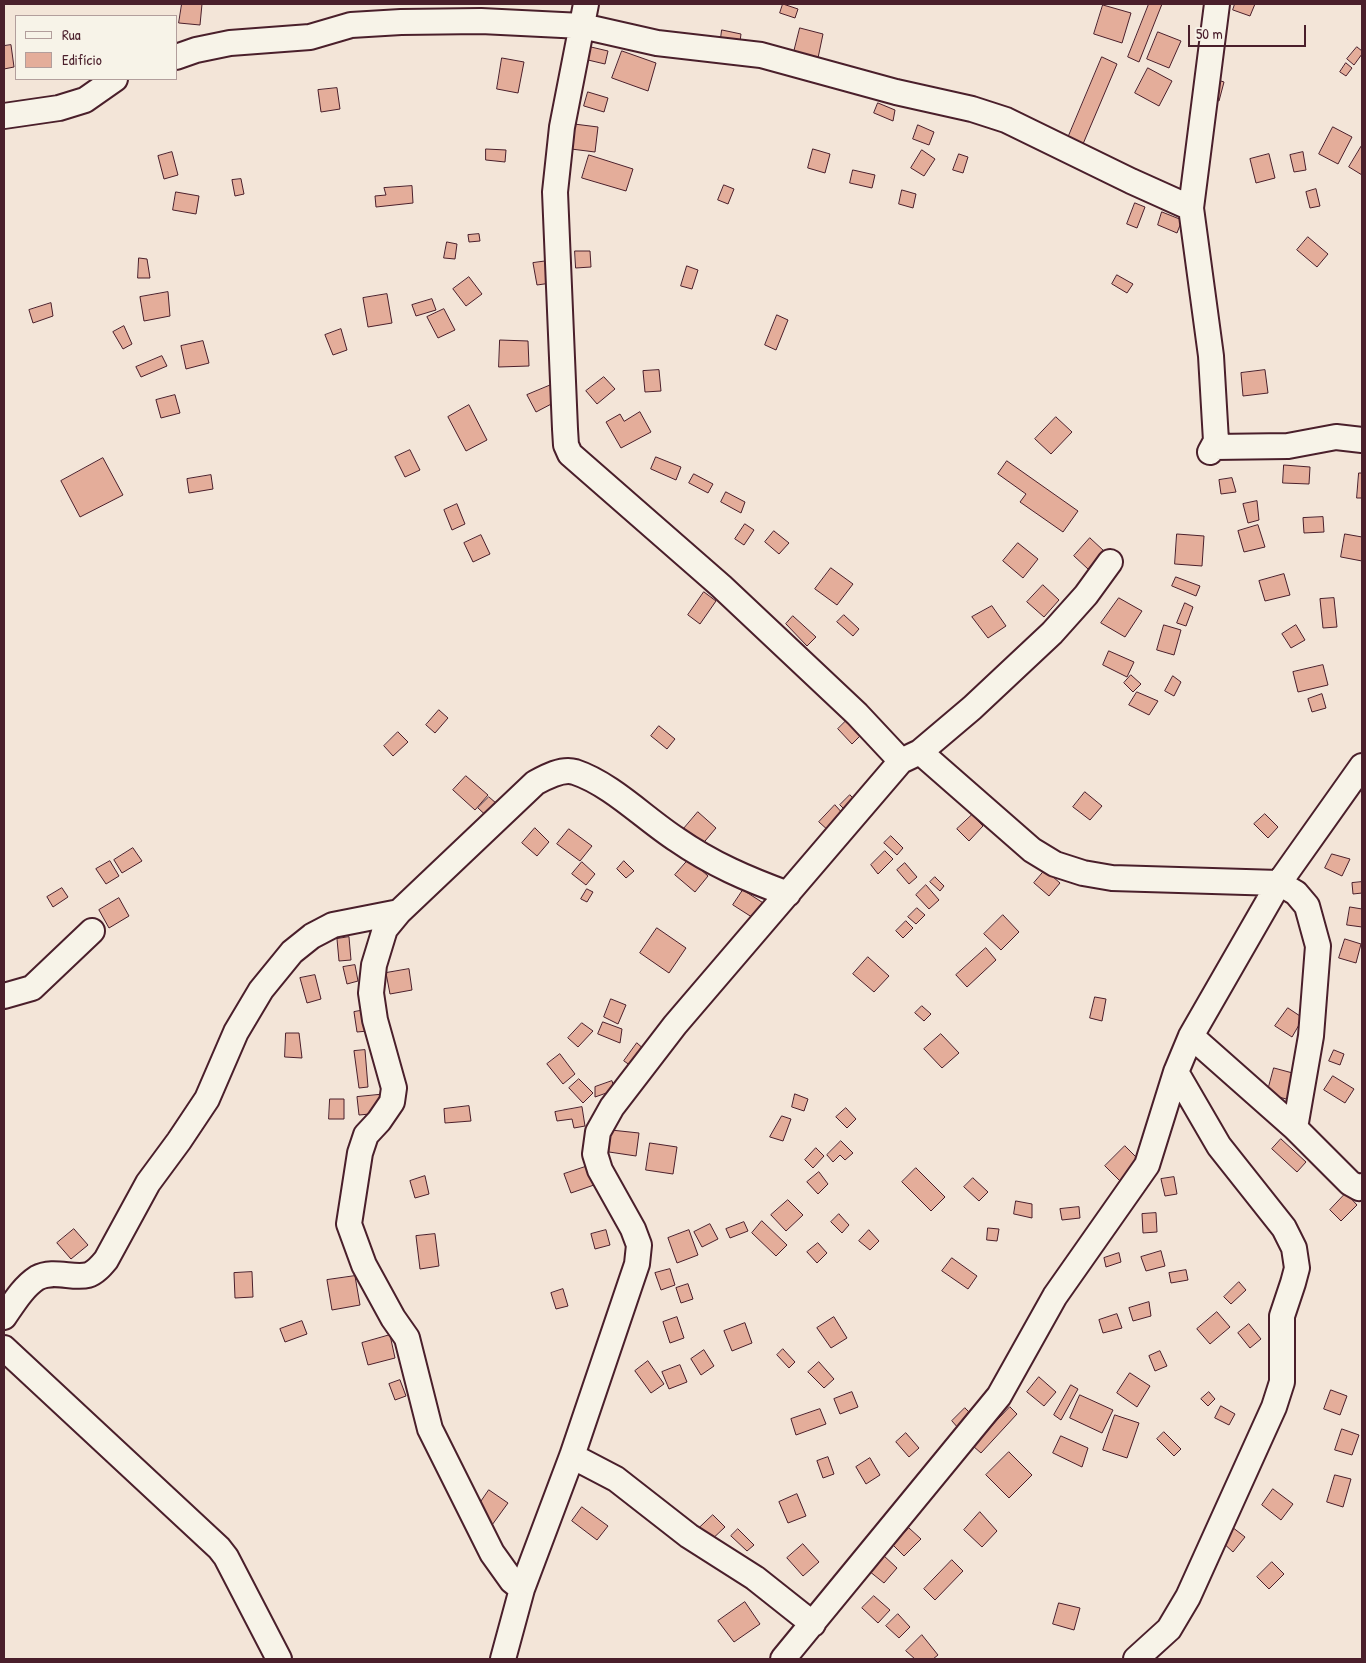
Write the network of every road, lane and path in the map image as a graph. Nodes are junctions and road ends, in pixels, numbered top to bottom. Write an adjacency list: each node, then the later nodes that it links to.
1 (1217, 4): 6 (street)
2 (584, 15): 3 (street); 6 (street); 9 (street)
3 (178, 56)
4 (114, 80): 5 (street)
5 (4, 116)
6 (1191, 208): 7 (street)
7 (1362, 440)
8 (1110, 562): 9 (street)
9 (911, 757): 11 (street); 12 (street)
10 (1362, 766): 11 (street)
11 (1279, 883): 16 (street); 18 (street)
12 (788, 894): 13 (street); 22 (street)
13 (399, 912): 20 (street); 23 (street)
14 (92, 931): 15 (street)
15 (4, 996)
16 (1191, 1036): 17 (street); 18 (street)
17 (1176, 1072): 24 (street); 28 (street)
18 (1295, 1128): 19 (street)
19 (1362, 1186)
20 (4, 1317)
21 (4, 1348): 25 (street)
22 (572, 1456): 23 (street); 24 (street)
23 (522, 1589): 26 (street)
24 (813, 1624): 27 (street)
25 (279, 1659)
26 (503, 1659)
27 (784, 1659)
28 (1136, 1659)

